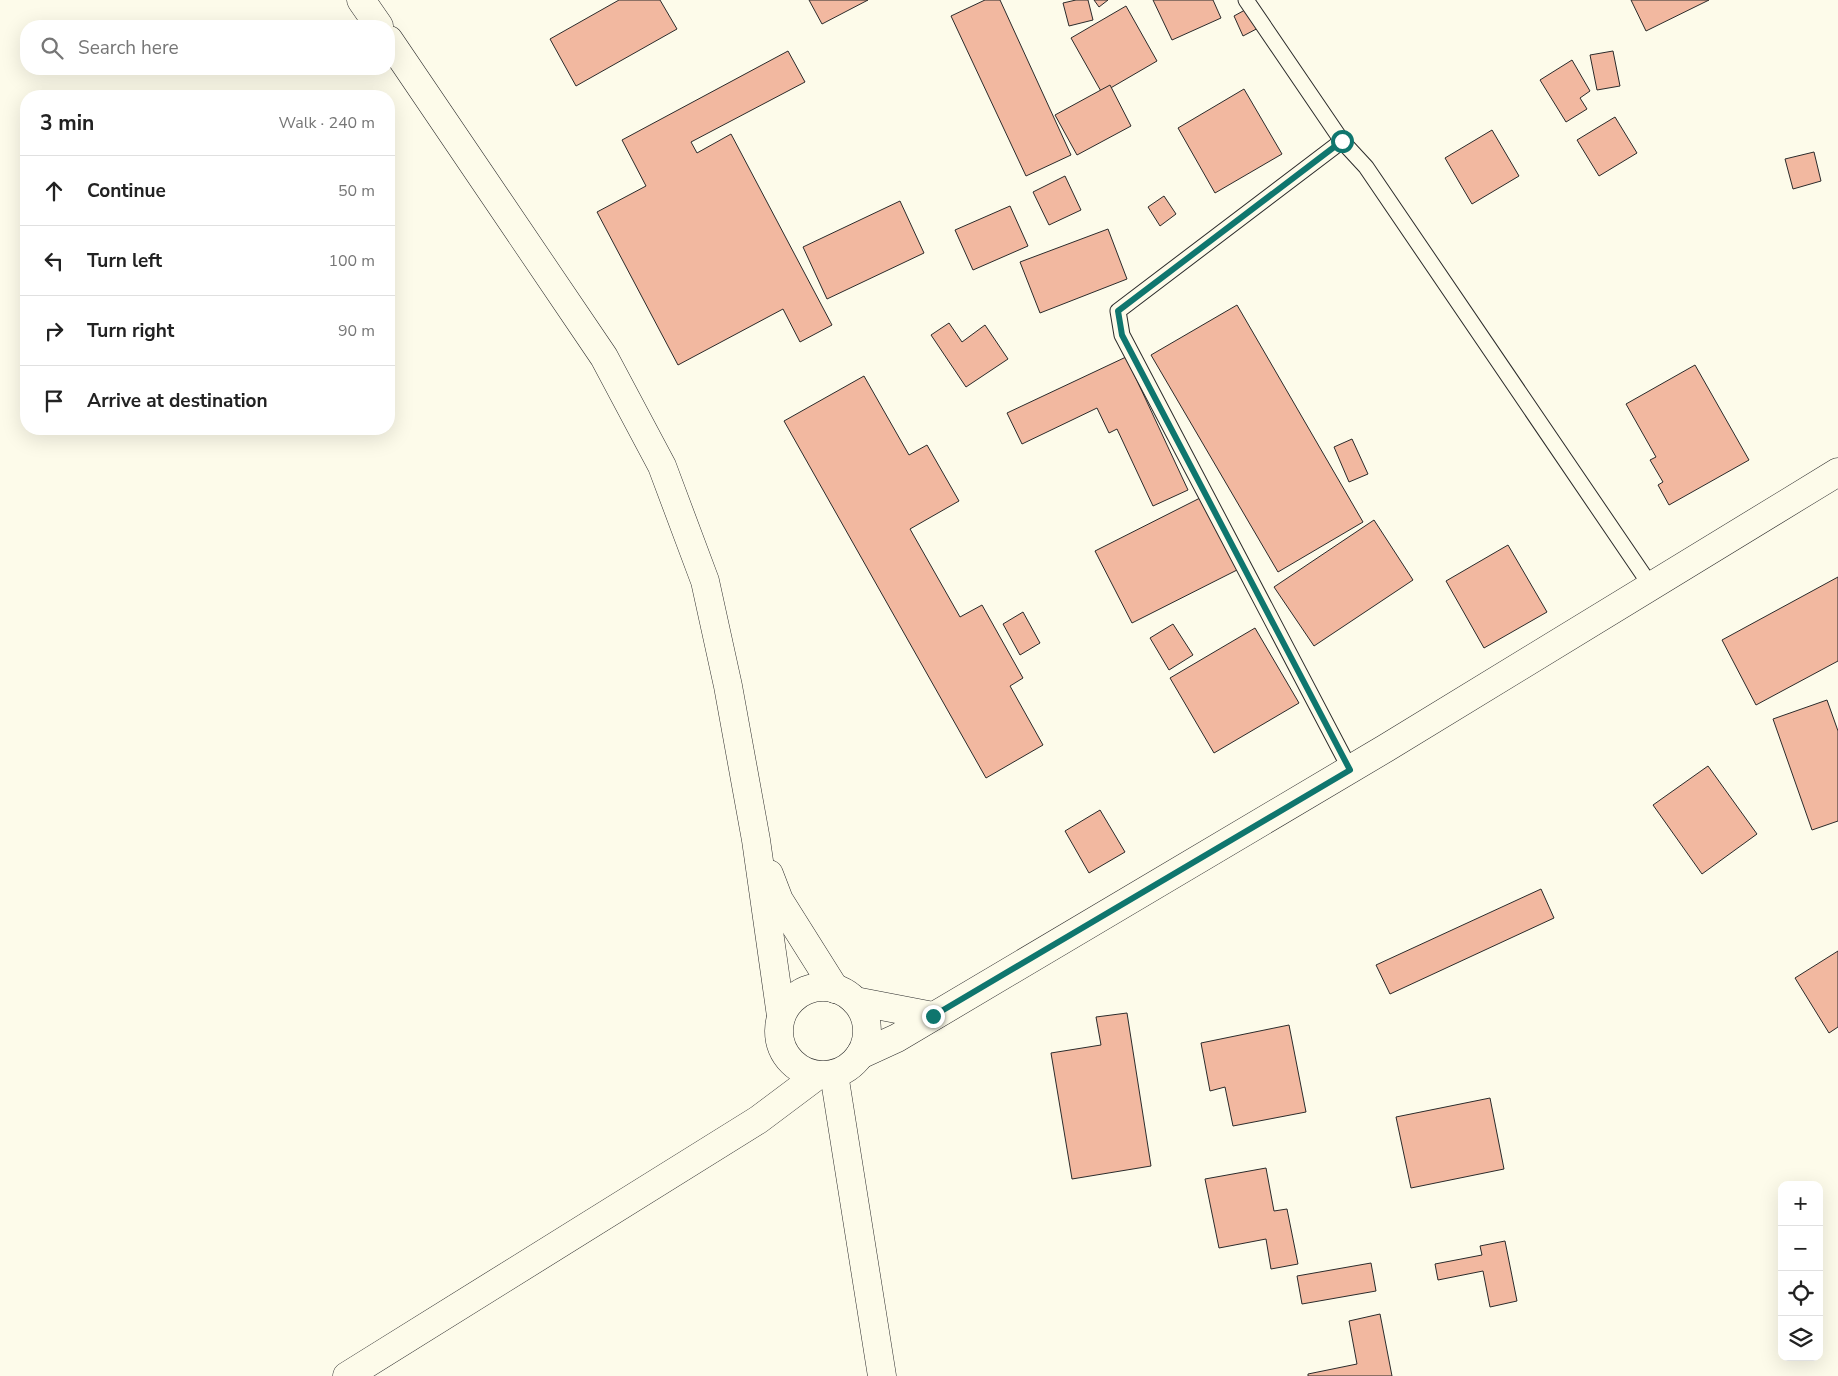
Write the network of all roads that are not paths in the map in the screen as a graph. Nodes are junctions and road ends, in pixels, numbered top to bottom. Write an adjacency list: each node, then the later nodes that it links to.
1 (361, 0): 3 (main road)
2 (1246, 0): 5 (lane)
3 (375, 20)
4 (395, 49): 9 (main road)
5 (1342, 141): 7 (lane); 8 (lane)
6 (1838, 472): 7 (main road)
7 (1651, 586): 8 (main road)
8 (1350, 770): 12 (main road)
9 (756, 840): 10 (main road); 11 (main road)
10 (845, 995): 11 (main road); 12 (main road); 14 (main road)
11 (781, 1016): 13 (main road)
12 (933, 1016): 14 (main road)
13 (781, 1046): 15 (main road); 16 (main road)
14 (860, 1055): 15 (main road)
15 (826, 1075): 16 (main road); 18 (main road)
16 (758, 1120): 17 (main road)
17 (347, 1376)
18 (882, 1376)

